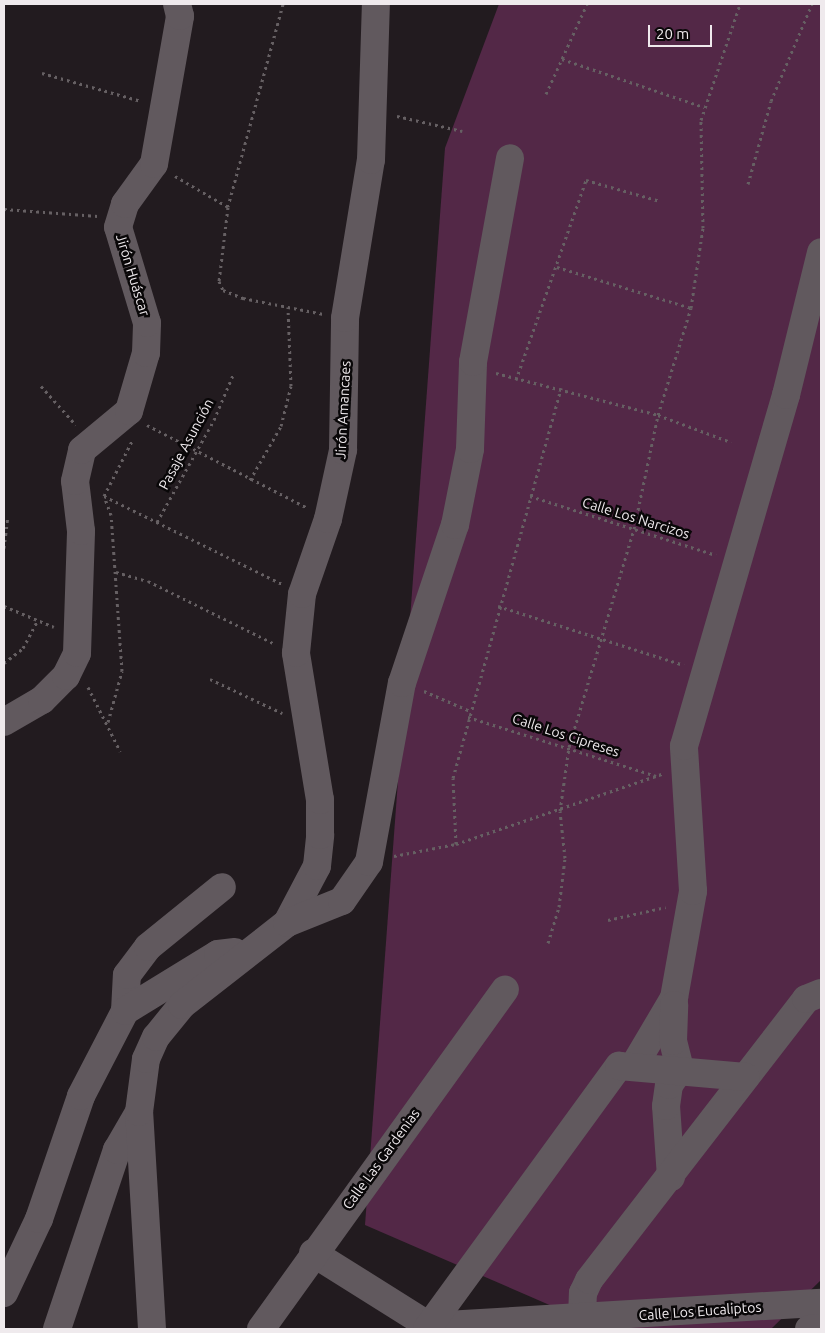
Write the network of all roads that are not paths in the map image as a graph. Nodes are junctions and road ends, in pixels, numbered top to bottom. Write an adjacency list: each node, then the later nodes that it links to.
1 (177, 4): 5 (street, Jirón Huáscar)
2 (376, 4): 7 (street, Jirón Amancaes)
3 (510, 158): 7 (street)
4 (821, 252): 12 (street)
5 (4, 722)
6 (222, 887): 13 (street)
7 (287, 923): 8 (street)
8 (249, 950): 13 (street); 17 (street)
9 (821, 976): 11 (street)
10 (505, 990): 19 (street, Calle Las Gardenias)
11 (814, 996): 16 (street)
12 (674, 998): 14 (street); 15 (street)
13 (125, 1011): 20 (street)
14 (634, 1064): 15 (street); 23 (street)
15 (680, 1069): 16 (street); 18 (street)
16 (746, 1077): 18 (street)
17 (139, 1112): 25 (street); 26 (street)
18 (672, 1177): 22 (street)
19 (313, 1253): 23 (street); 27 (street, Calle Las Gardenias)
20 (4, 1293)
21 (821, 1303): 22 (street, Calle Los Eucaliptos)
22 (582, 1319): 23 (street, Calle Los Eucaliptos)
23 (430, 1328)
24 (821, 1328): 28 (street)
25 (57, 1329)
26 (152, 1329)
27 (261, 1329)
28 (809, 1329)

